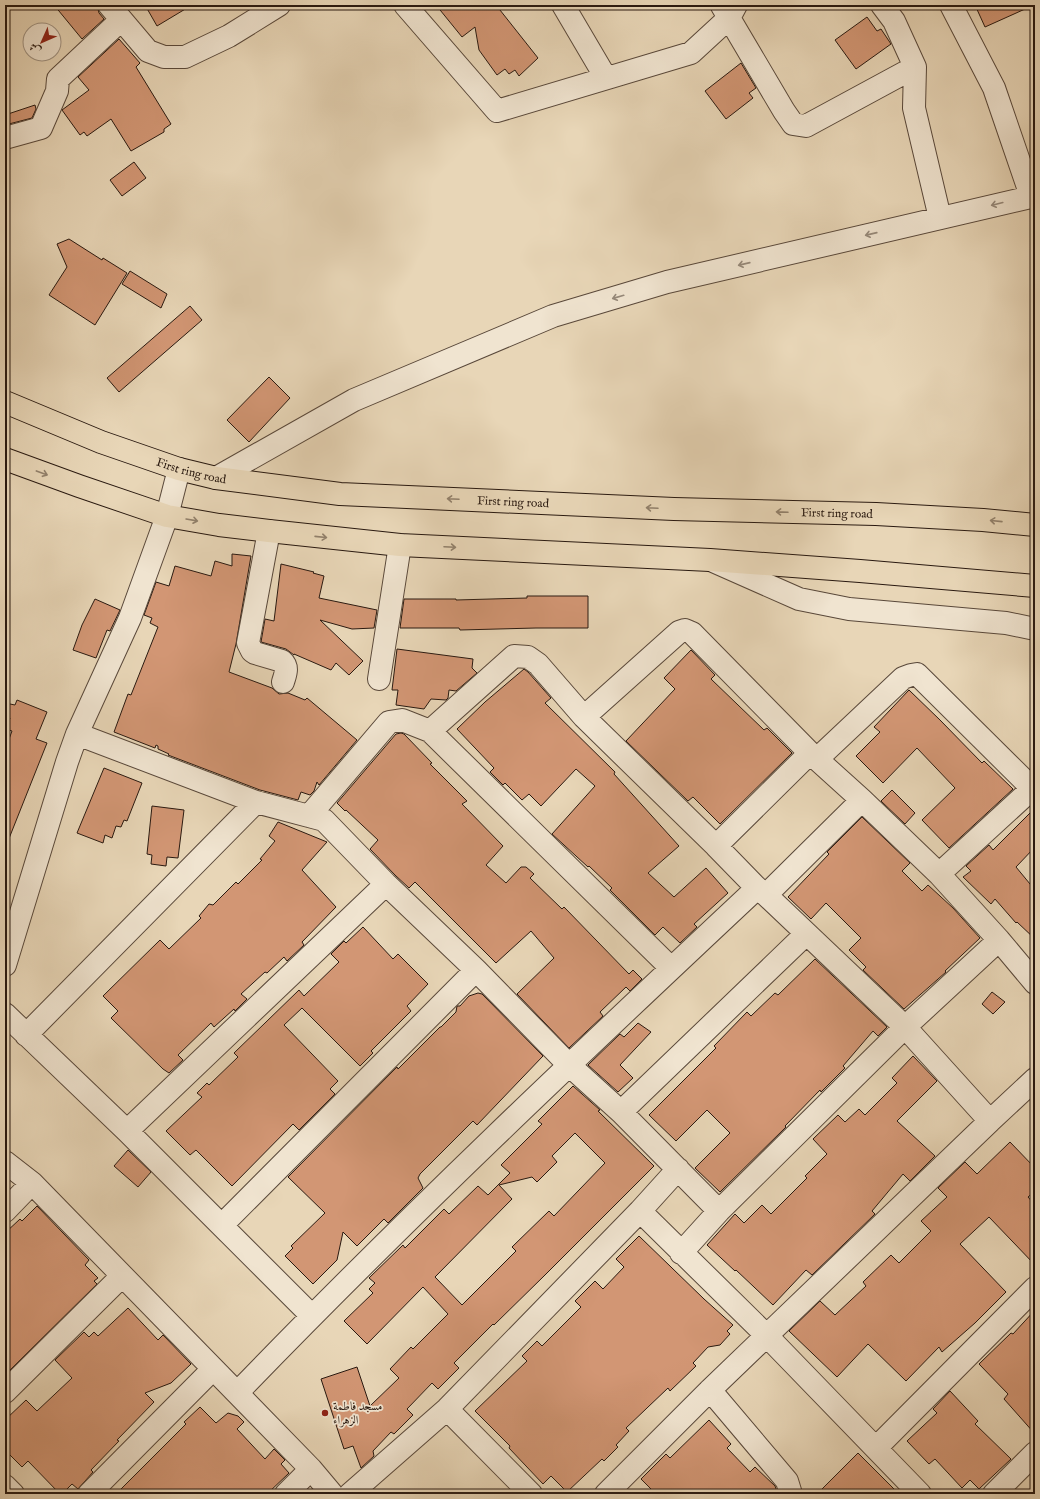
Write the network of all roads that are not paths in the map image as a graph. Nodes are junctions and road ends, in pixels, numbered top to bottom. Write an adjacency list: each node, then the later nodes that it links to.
1 (279, 5): 7 (street)
2 (405, 5): 9 (street)
3 (563, 5): 9 (street)
4 (882, 5): 8 (street)
5 (951, 5): 11 (street)
6 (728, 9): 8 (street); 9 (street)
7 (115, 12): 10 (street)
8 (915, 67): 12 (street)
9 (606, 78)
10 (5, 138)
11 (1033, 196): 12 (street, one-way to 12)
12 (940, 218): 16 (street, one-way to 16)
13 (5, 402): 15 (main road, First ring road)
14 (5, 459): 17 (main road, one-way to 17)
15 (179, 468): 16 (main road, First ring road); 17 (street)
16 (216, 478): 18 (main road, First ring road, one-way to 16)
17 (167, 516): 19 (main road, one-way to 19); 28 (street)
18 (1035, 525)
19 (269, 531): 20 (main road, one-way to 20); 25 (street)
20 (400, 545): 21 (main road, one-way to 21); 24 (street)
21 (710, 560): 22 (main road); 23 (street)
22 (1035, 586)
23 (1035, 629)
24 (379, 679)
25 (283, 682)
26 (584, 717): 27 (street); 29 (street); 34 (street)
27 (430, 731): 33 (street); 41 (street)
28 (77, 734): 32 (street); 40 (street)
29 (813, 756): 30 (street); 31 (street); 34 (street)
30 (1034, 788): 35 (street)
31 (862, 800): 35 (street); 37 (street)
32 (256, 802): 33 (street); 46 (street)
33 (309, 816): 36 (street)
34 (716, 846): 37 (street)
35 (939, 874): 39 (street)
36 (386, 884): 42 (street); 51 (street)
37 (761, 891): 38 (street); 41 (street)
38 (806, 934): 45 (street); 49 (street)
39 (999, 940): 43 (street); 45 (street)
40 (5, 964)
41 (671, 968): 47 (street)
42 (476, 970): 47 (street); 58 (street)
43 (1035, 984)
44 (5, 1014): 46 (street)
45 (905, 1027): 50 (street); 56 (street)
46 (26, 1035): 51 (street)
47 (568, 1064): 49 (street); 62 (street)
48 (1035, 1079): 50 (street)
49 (622, 1112): 53 (street)
50 (990, 1121): 63 (street)
51 (127, 1131): 58 (street)
52 (5, 1162): 54 (street)
53 (678, 1169): 56 (street); 57 (street)
54 (32, 1183): 55 (street); 60 (street)
55 (5, 1211)
56 (719, 1211): 59 (street)
57 (640, 1212): 59 (street); 68 (street)
58 (222, 1225): 62 (street)
59 (681, 1253): 63 (street)
60 (122, 1276): 64 (street); 66 (street)
61 (1035, 1288): 69 (street)
62 (312, 1316): 67 (street)
63 (766, 1336): 65 (street); 69 (street)
64 (213, 1369): 67 (street); 74 (street)
65 (710, 1390): 79 (street); 80 (street)
66 (5, 1392)
67 (237, 1393): 71 (street)
68 (447, 1409): 77 (street); 78 (street)
69 (876, 1448): 81 (street)
70 (1035, 1453): 82 (street)
71 (311, 1469): 75 (street); 76 (street)
72 (5, 1486): 73 (street)
73 (13, 1494)
74 (89, 1494)
75 (286, 1494)
76 (332, 1494)
77 (350, 1494)
78 (531, 1494)
79 (606, 1494)
80 (791, 1494)
81 (920, 1494)
82 (994, 1494)

